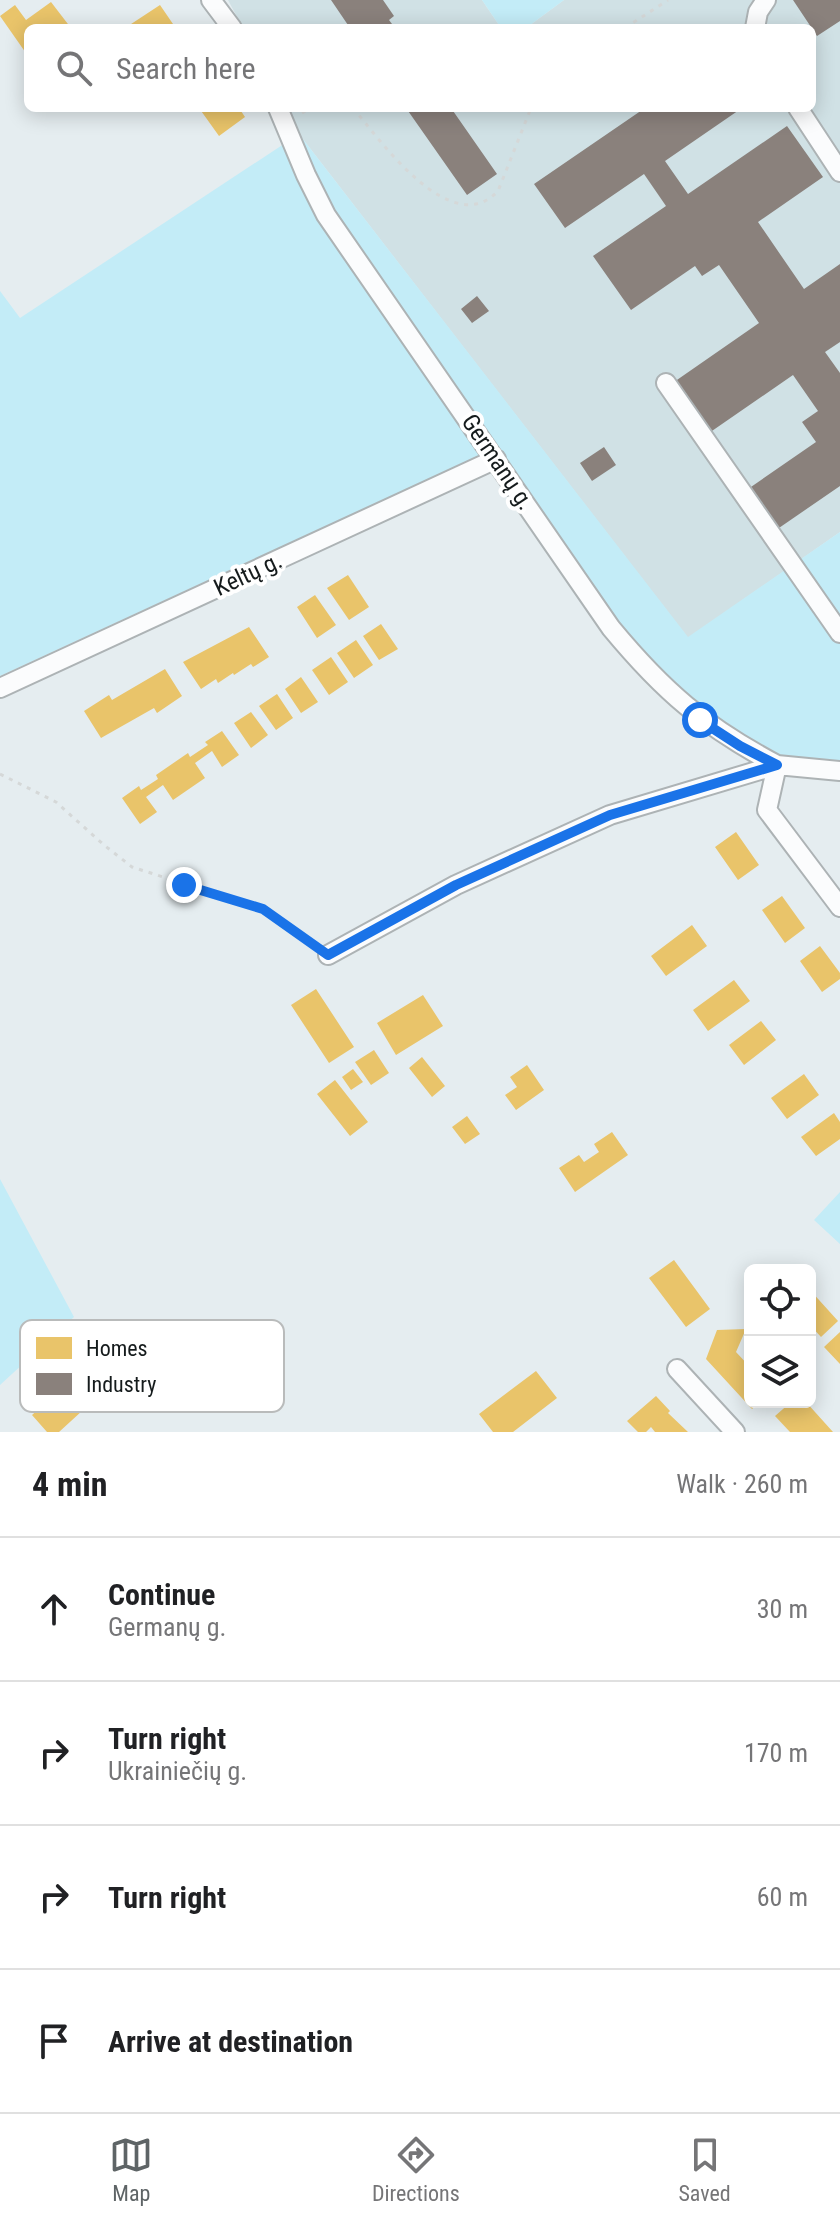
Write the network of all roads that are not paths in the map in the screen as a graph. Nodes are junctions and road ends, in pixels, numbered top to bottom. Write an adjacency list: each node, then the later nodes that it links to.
1 (211, 0): 3 (street)
2 (766, 0): 4 (street)
3 (229, 24)
4 (756, 24)
5 (280, 112): 9 (street, Germanų g.)
6 (801, 112): 7 (street)
7 (840, 172)
8 (666, 383): 10 (street)
9 (496, 459): 11 (street, Keltų g.); 12 (street, Germanų g.)
10 (840, 633)
11 (0, 688)
12 (777, 765): 13 (street); 14 (street); 15 (street)
13 (840, 771)
14 (840, 907)
15 (328, 955)
16 (677, 1369): 17 (street)
17 (735, 1432)

